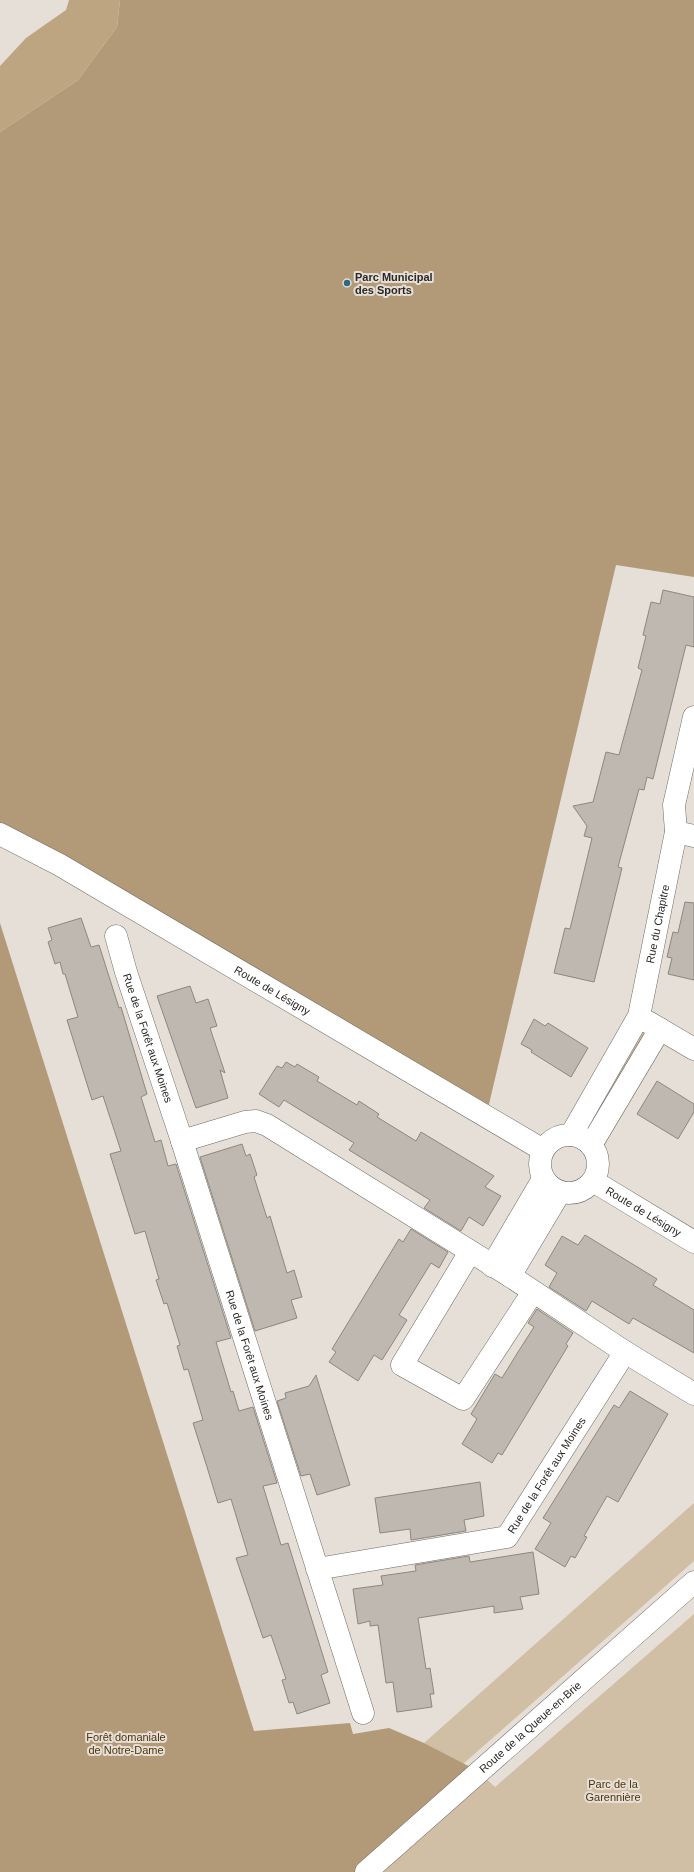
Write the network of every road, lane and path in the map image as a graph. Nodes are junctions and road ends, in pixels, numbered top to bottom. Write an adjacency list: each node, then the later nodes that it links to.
1 (694, 717): 3 (street, Rue du Chapitre)
2 (0, 834): 11 (street, Route de Lésigny)
3 (685, 834): 5 (street, Rue du Chapitre)
4 (116, 936): 9 (street, Rue de la Forêt aux Moines)
5 (639, 1016): 6 (street); 8 (street, Rue du Chapitre)
6 (660, 1029): 7 (street); 10 (street)
7 (694, 1049)
8 (571, 1135): 10 (street); 11 (street)
9 (182, 1141): 15 (street); 20 (street, Rue de la Forêt aux Moines)
10 (591, 1145): 12 (street, Route de Lésigny)
11 (543, 1150): 13 (street)
12 (592, 1181): 13 (street, Route de Lésigny); 14 (street, Route de Lésigny)
13 (552, 1186): 16 (street)
14 (694, 1242)
15 (470, 1252): 16 (street); 17 (street)
16 (501, 1271): 17 (street)
17 (533, 1292): 18 (street)
18 (625, 1352): 19 (street); 20 (street, Rue de la Forêt aux Moines)
19 (694, 1394)
20 (317, 1569): 22 (street, Rue de la Forêt aux Moines)
21 (694, 1582): 23 (street, Route de la Queue-en-Brie)
22 (363, 1713)
23 (366, 1872)

